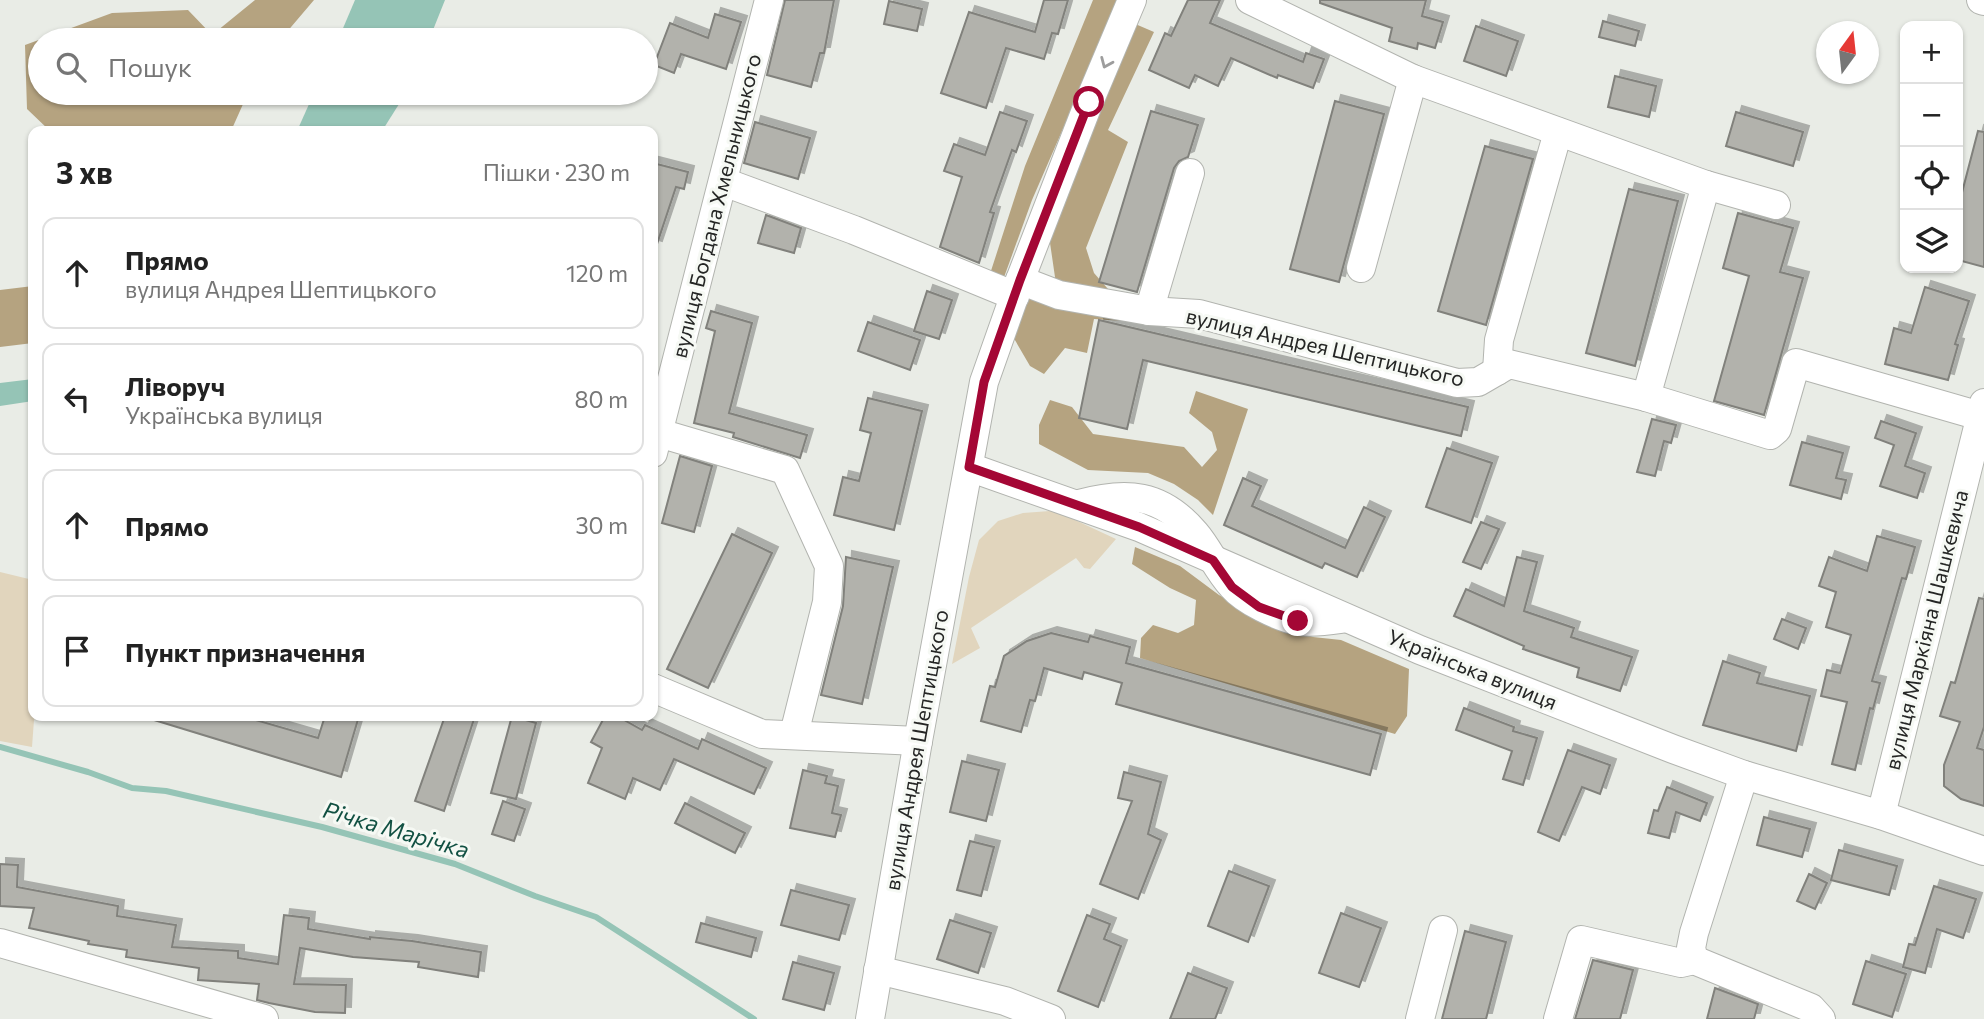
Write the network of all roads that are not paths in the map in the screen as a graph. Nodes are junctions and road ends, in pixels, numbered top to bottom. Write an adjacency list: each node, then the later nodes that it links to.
1 (769, 0): 7 (street, вулиця Богдана Хмельницького)
2 (1132, 0): 11 (street, вулиця Андрея Шептицького, one-way to 11)
3 (1250, 0): 4 (street)
4 (1413, 79): 5 (street); 10 (street)
5 (1558, 132): 8 (street); 13 (street)
6 (1190, 173): 12 (street)
7 (724, 182): 11 (street); 16 (street, вулиця Богдана Хмельницького)
8 (1706, 185): 9 (street); 14 (street)
9 (1776, 205)
10 (1361, 268)
11 (1018, 288): 12 (street, вулиця Андрея Шептицького); 18 (street, вулиця Андрея Шептицького)
12 (1149, 310): 13 (street, вулиця Андрея Шептицького)
13 (1497, 371): 14 (street, вулиця Андрея Шептицького)
14 (1646, 397): 15 (street, вулиця Андрея Шептицького)
15 (1982, 410): 23 (street, вулиця Маркіяна Шашкевича)
16 (658, 435)
17 (658, 443): 20 (street)
18 (969, 467): 21 (street, вулиця Андрея Шептицького); 22 (street, Українська вулиця)
19 (658, 690): 20 (street)
20 (794, 734): 21 (street)
21 (918, 741): 28 (street, вулиця Андрея Шептицького)
22 (1744, 775): 23 (street, Українська вулиця); 27 (street)
23 (1881, 815): 24 (street, Українська вулиця)
24 (1984, 851)
25 (1443, 930): 32 (street)
26 (0, 943): 29 (street)
27 (1694, 960): 33 (street); 34 (street)
28 (878, 970): 30 (street, вулиця Андрея Шептицького); 31 (street)
29 (264, 1019)
30 (870, 1019)
31 (1051, 1019)
32 (1420, 1019)
33 (1558, 1019)
34 (1821, 1019)

